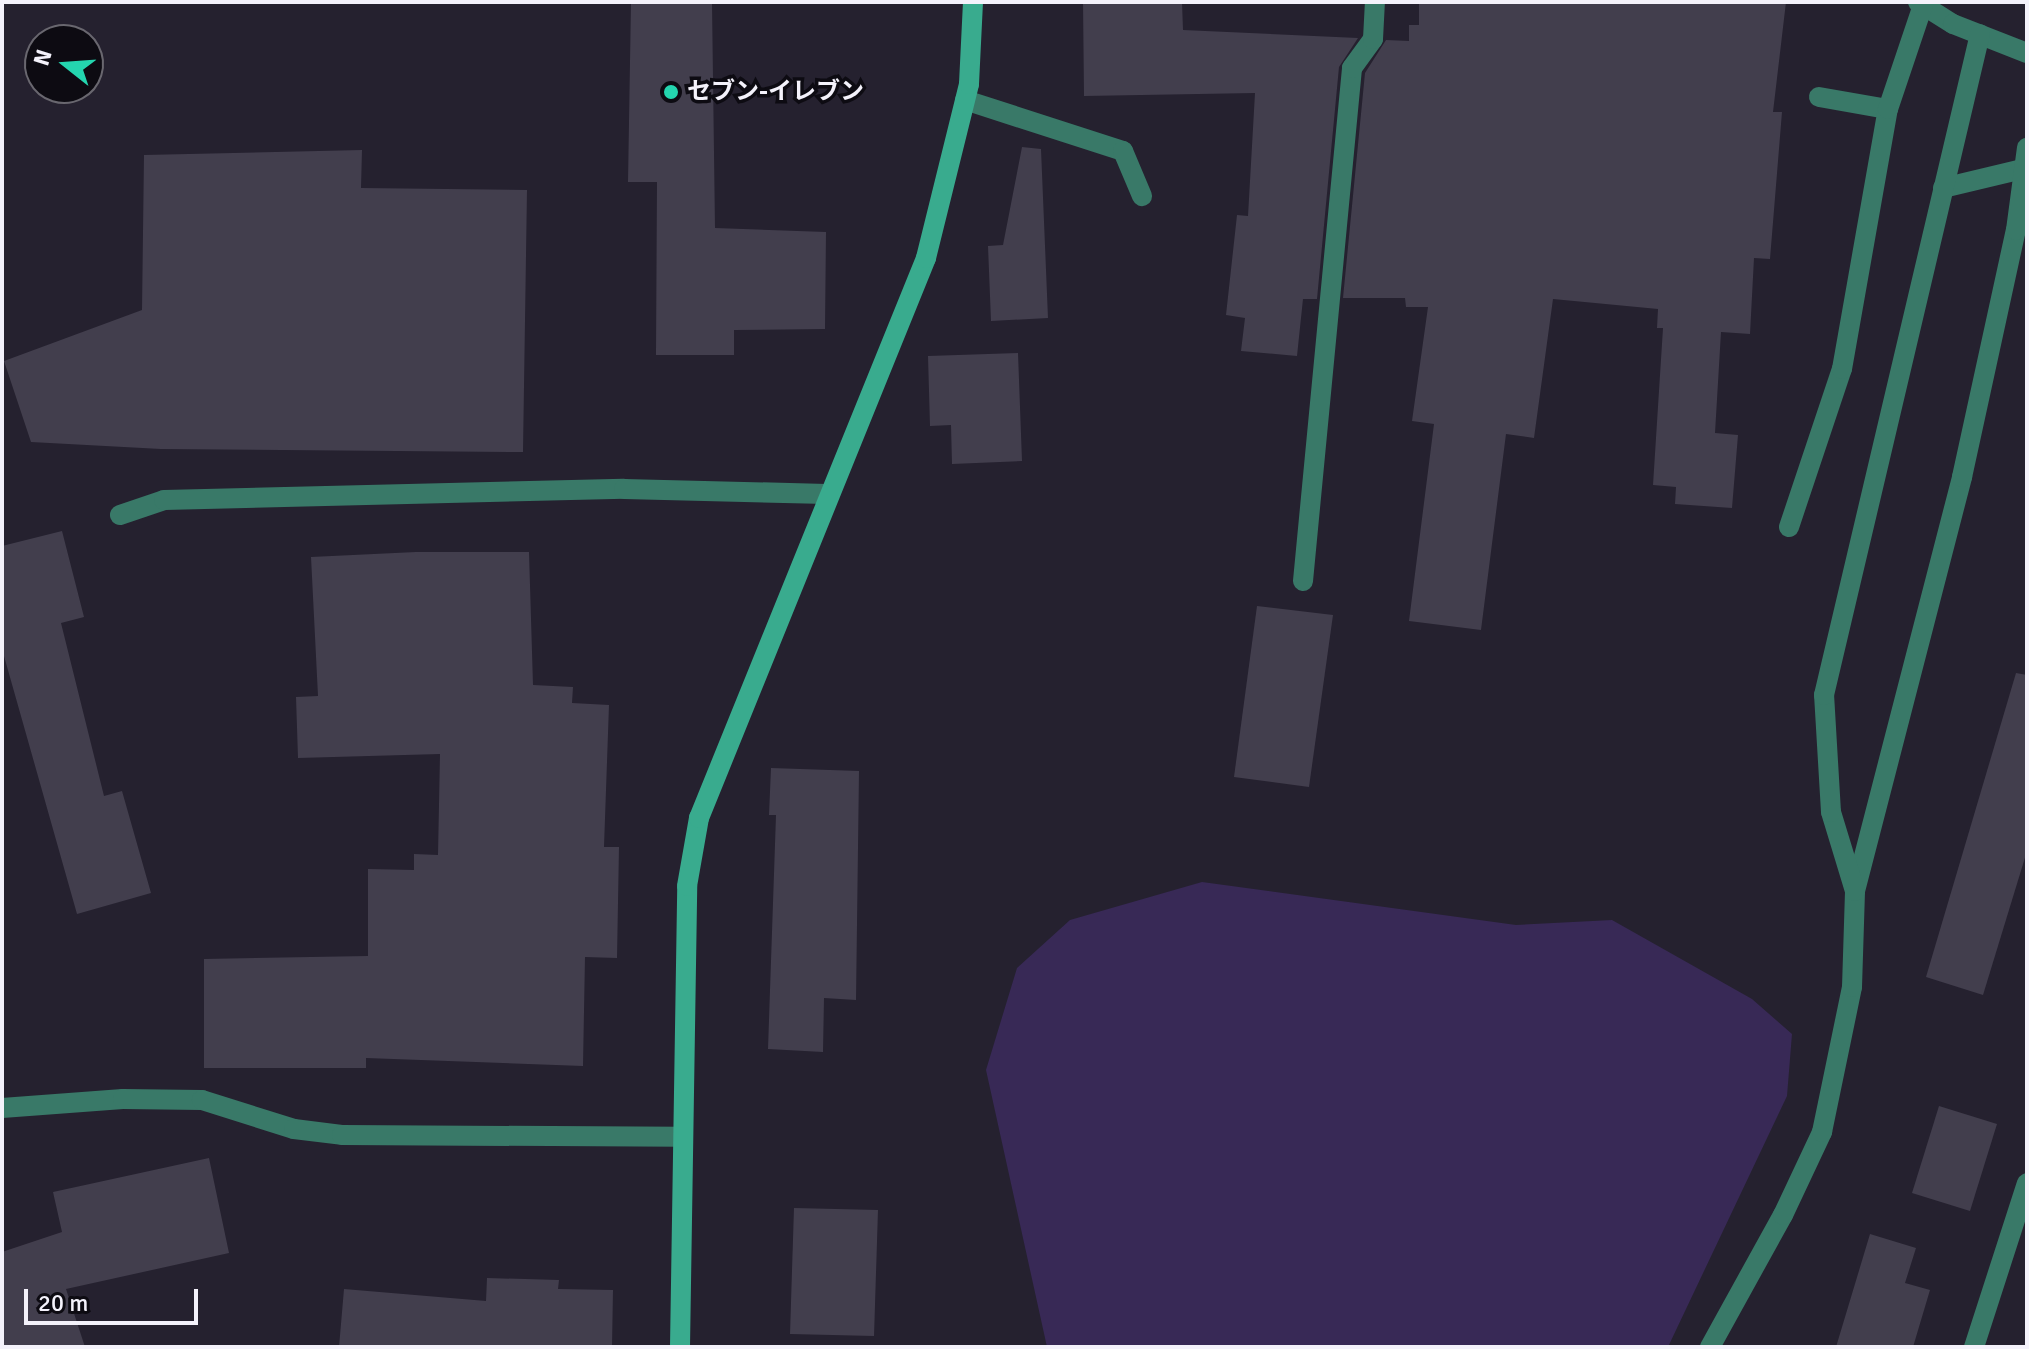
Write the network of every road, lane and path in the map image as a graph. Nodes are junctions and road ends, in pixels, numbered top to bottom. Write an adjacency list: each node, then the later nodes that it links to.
1 (973, 2): 7 (street)
2 (1375, 2): 16 (street)
3 (1921, 3): 4 (street); 8 (street)
4 (1980, 34): 5 (street); 11 (street)
5 (2027, 53)
6 (1819, 97): 8 (street)
7 (965, 100): 12 (street); 13 (street)
8 (1888, 109): 15 (street)
9 (2027, 148): 17 (street, bridge)
10 (2027, 168): 11 (street)
11 (1943, 188): 17 (street)
12 (1142, 196)
13 (827, 494): 14 (street); 19 (street)
14 (120, 515)
15 (1789, 527)
16 (1303, 581)
17 (1855, 891): 22 (street)
18 (2, 1108): 19 (street)
19 (681, 1137): 21 (street)
20 (2027, 1183): 23 (street)
21 (680, 1347)
22 (1710, 1347)
23 (1974, 1347)

